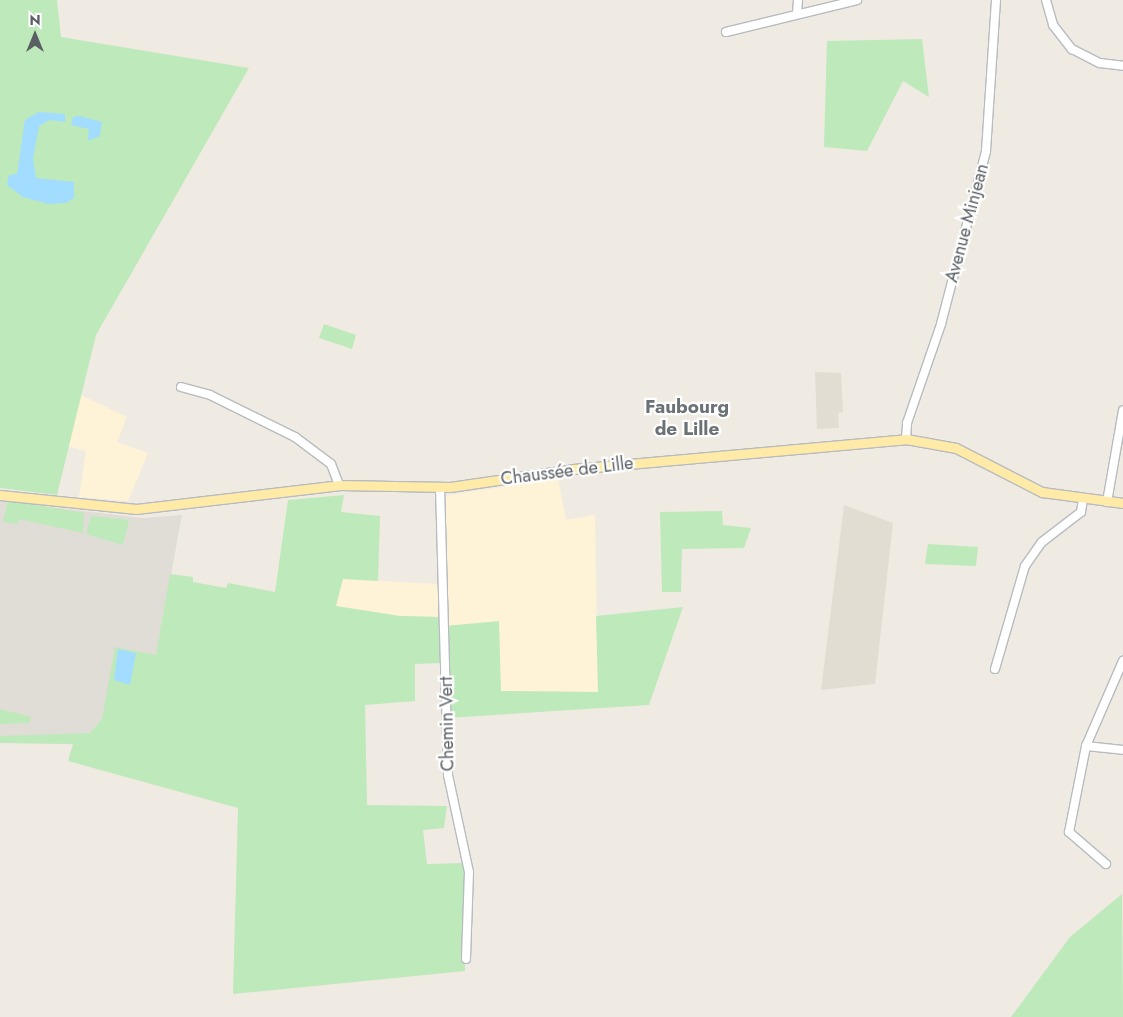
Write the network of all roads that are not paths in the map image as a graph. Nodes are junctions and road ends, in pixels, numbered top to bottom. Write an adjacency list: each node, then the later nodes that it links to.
1 (798, 0): 5 (street)
2 (857, 0): 5 (street)
3 (996, 0): 10 (street, Avenue Minjean)
4 (1046, 0): 7 (street)
5 (797, 14): 6 (street)
6 (726, 32)
7 (1123, 66)
8 (181, 387): 11 (street)
9 (1123, 410): 15 (street)
10 (906, 439): 12 (main road, Chaussée de Lille); 14 (main road, Chaussée de Lille)
11 (339, 486): 12 (main road, Chaussée de Lille); 13 (main road, Chaussée de Lille)
12 (440, 487): 22 (street, Chemin Vert)
13 (0, 495)
14 (1083, 500): 15 (main road, Chaussée de Lille); 18 (street)
15 (1107, 502): 16 (main road, Chaussée de Lille)
16 (1123, 502)
17 (1123, 661): 19 (street)
18 (995, 669)
19 (1086, 746): 20 (street); 21 (street)
20 (1123, 750)
21 (1106, 864)
22 (466, 959)

